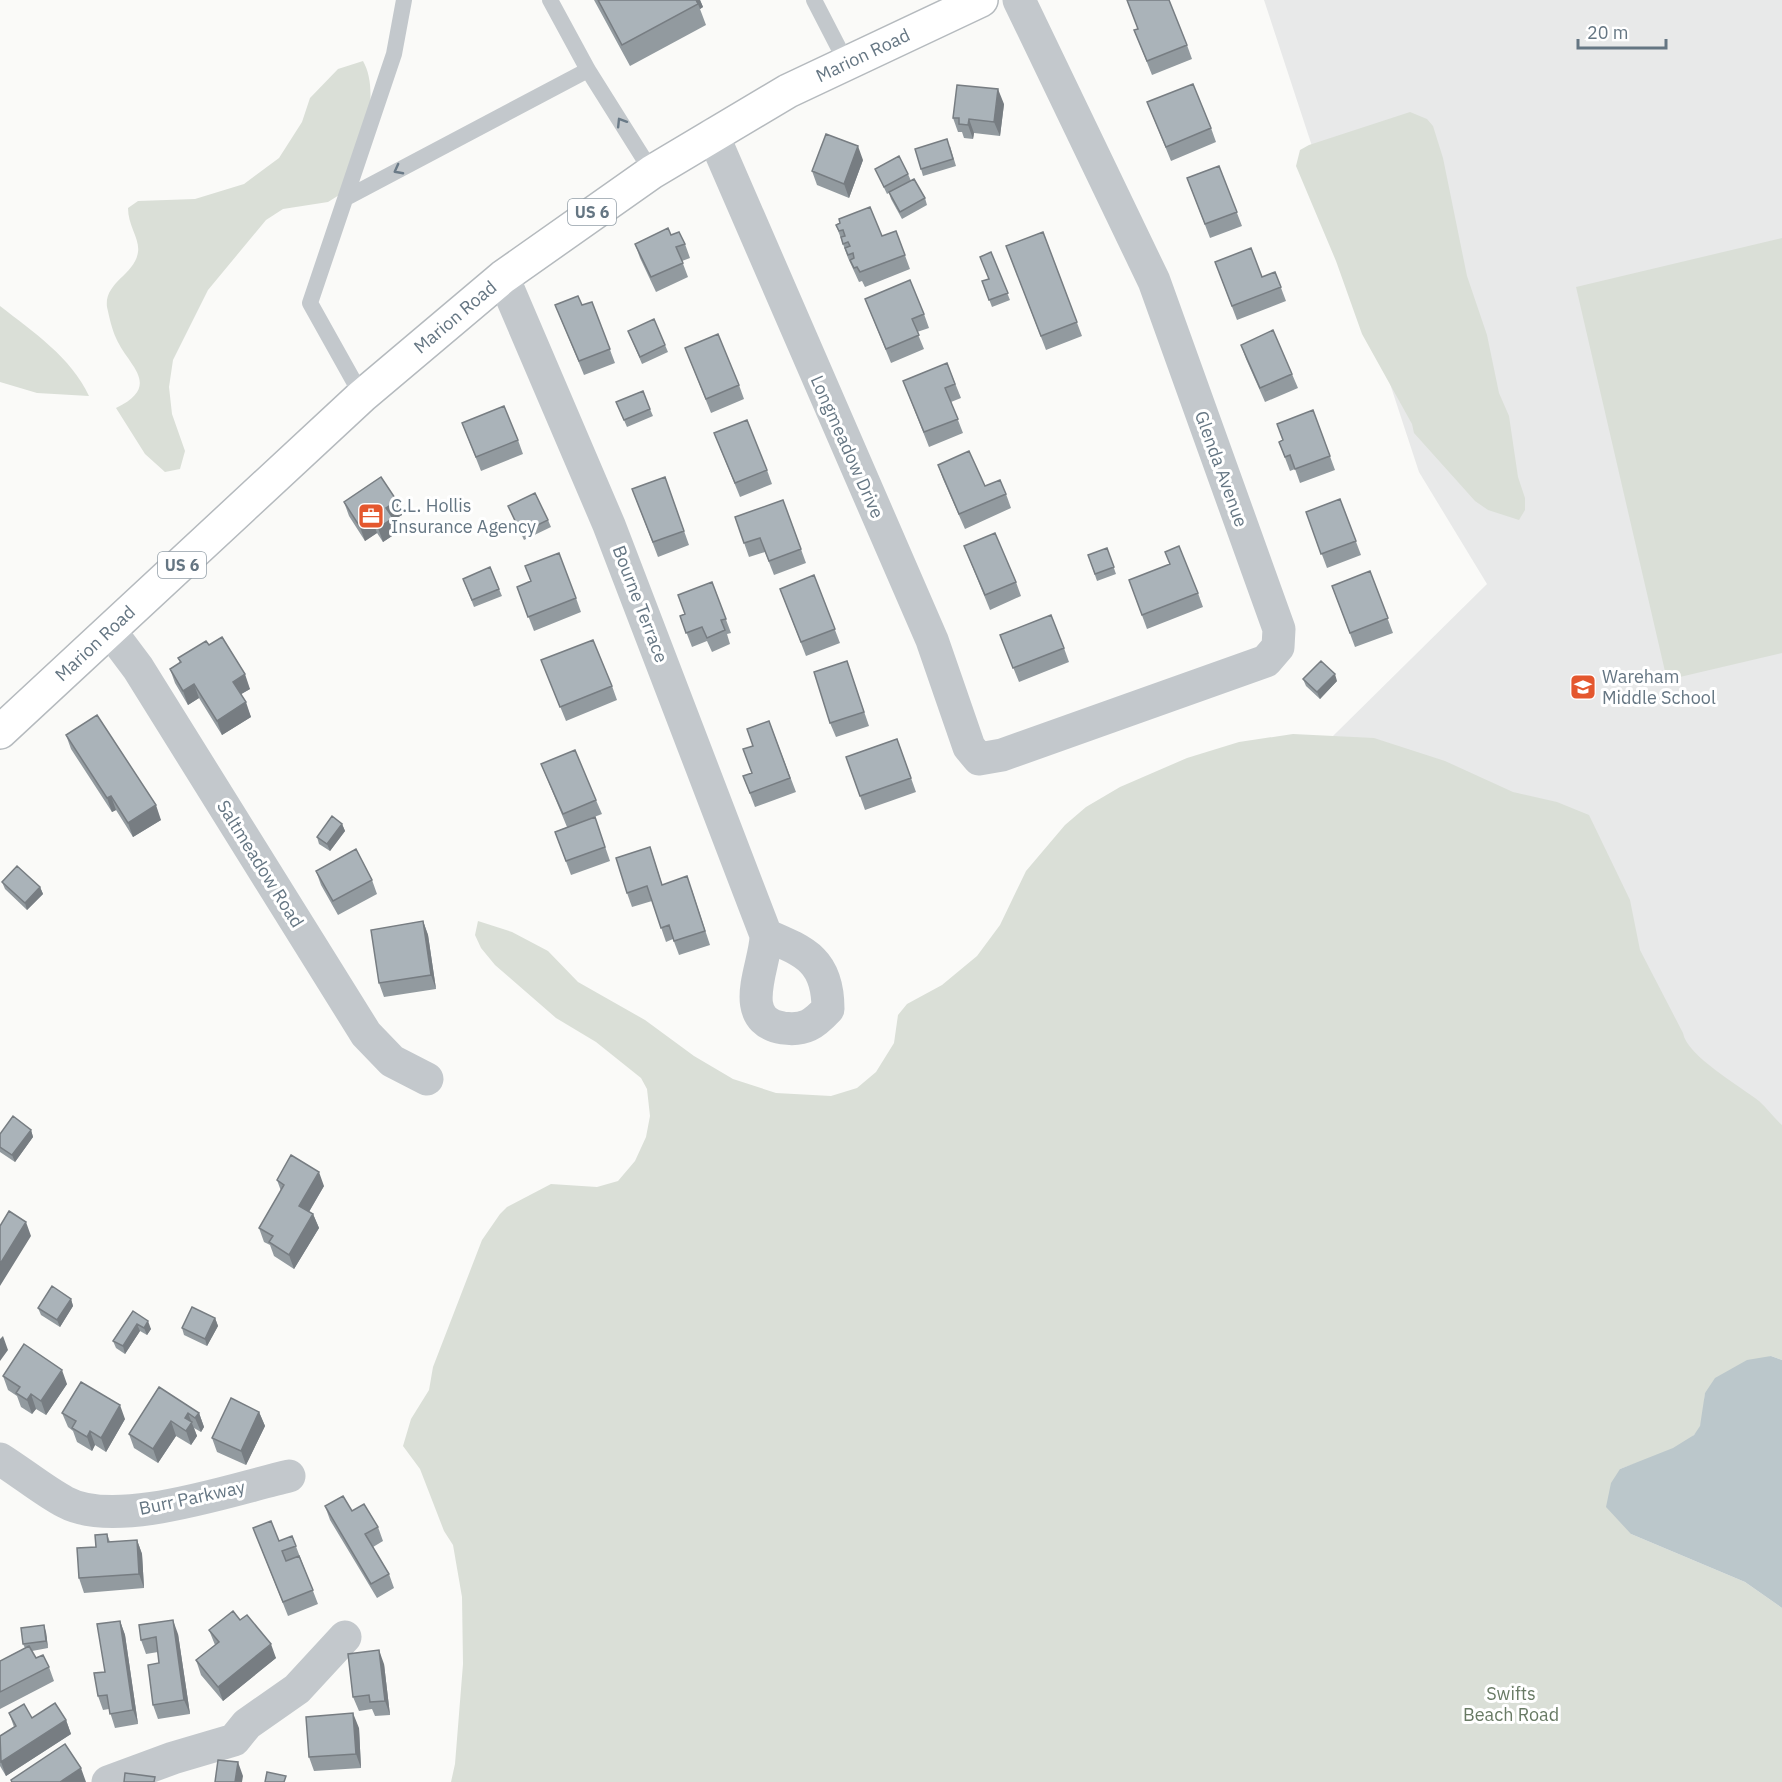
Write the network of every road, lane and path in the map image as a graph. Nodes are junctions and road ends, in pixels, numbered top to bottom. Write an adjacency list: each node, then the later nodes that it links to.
1 (550, 0): 7 (lane)
2 (814, 0): 6 (lane)
3 (981, 0): 6 (main road, Marion Road / US 6)
4 (1019, 0): 15 (street, Glenda Avenue)
5 (402, 1): 10 (lane)
6 (847, 64): 8 (main road, Marion Road / US 6)
7 (588, 70): 9 (lane, one-way to 7); 10 (lane, one-way to 10)
8 (712, 135): 9 (main road, Marion Road / US 6); 15 (street, Longmeadow Drive)
9 (652, 172): 11 (main road, Marion Road / US 6)
10 (346, 198): 12 (lane)
11 (503, 277): 12 (main road, Marion Road / US 6); 16 (street, Bourne Terrace)
12 (362, 396): 13 (main road, Marion Road / US 6)
13 (111, 632): 14 (main road, Marion Road / US 6); 17 (street, Saltmeadow Road)
14 (0, 732)
15 (979, 759)
16 (766, 935)
17 (427, 1079)
18 (0, 1459): 19 (street, Burr Parkway)
19 (289, 1476)
20 (345, 1637): 21 (street)
21 (108, 1782)

